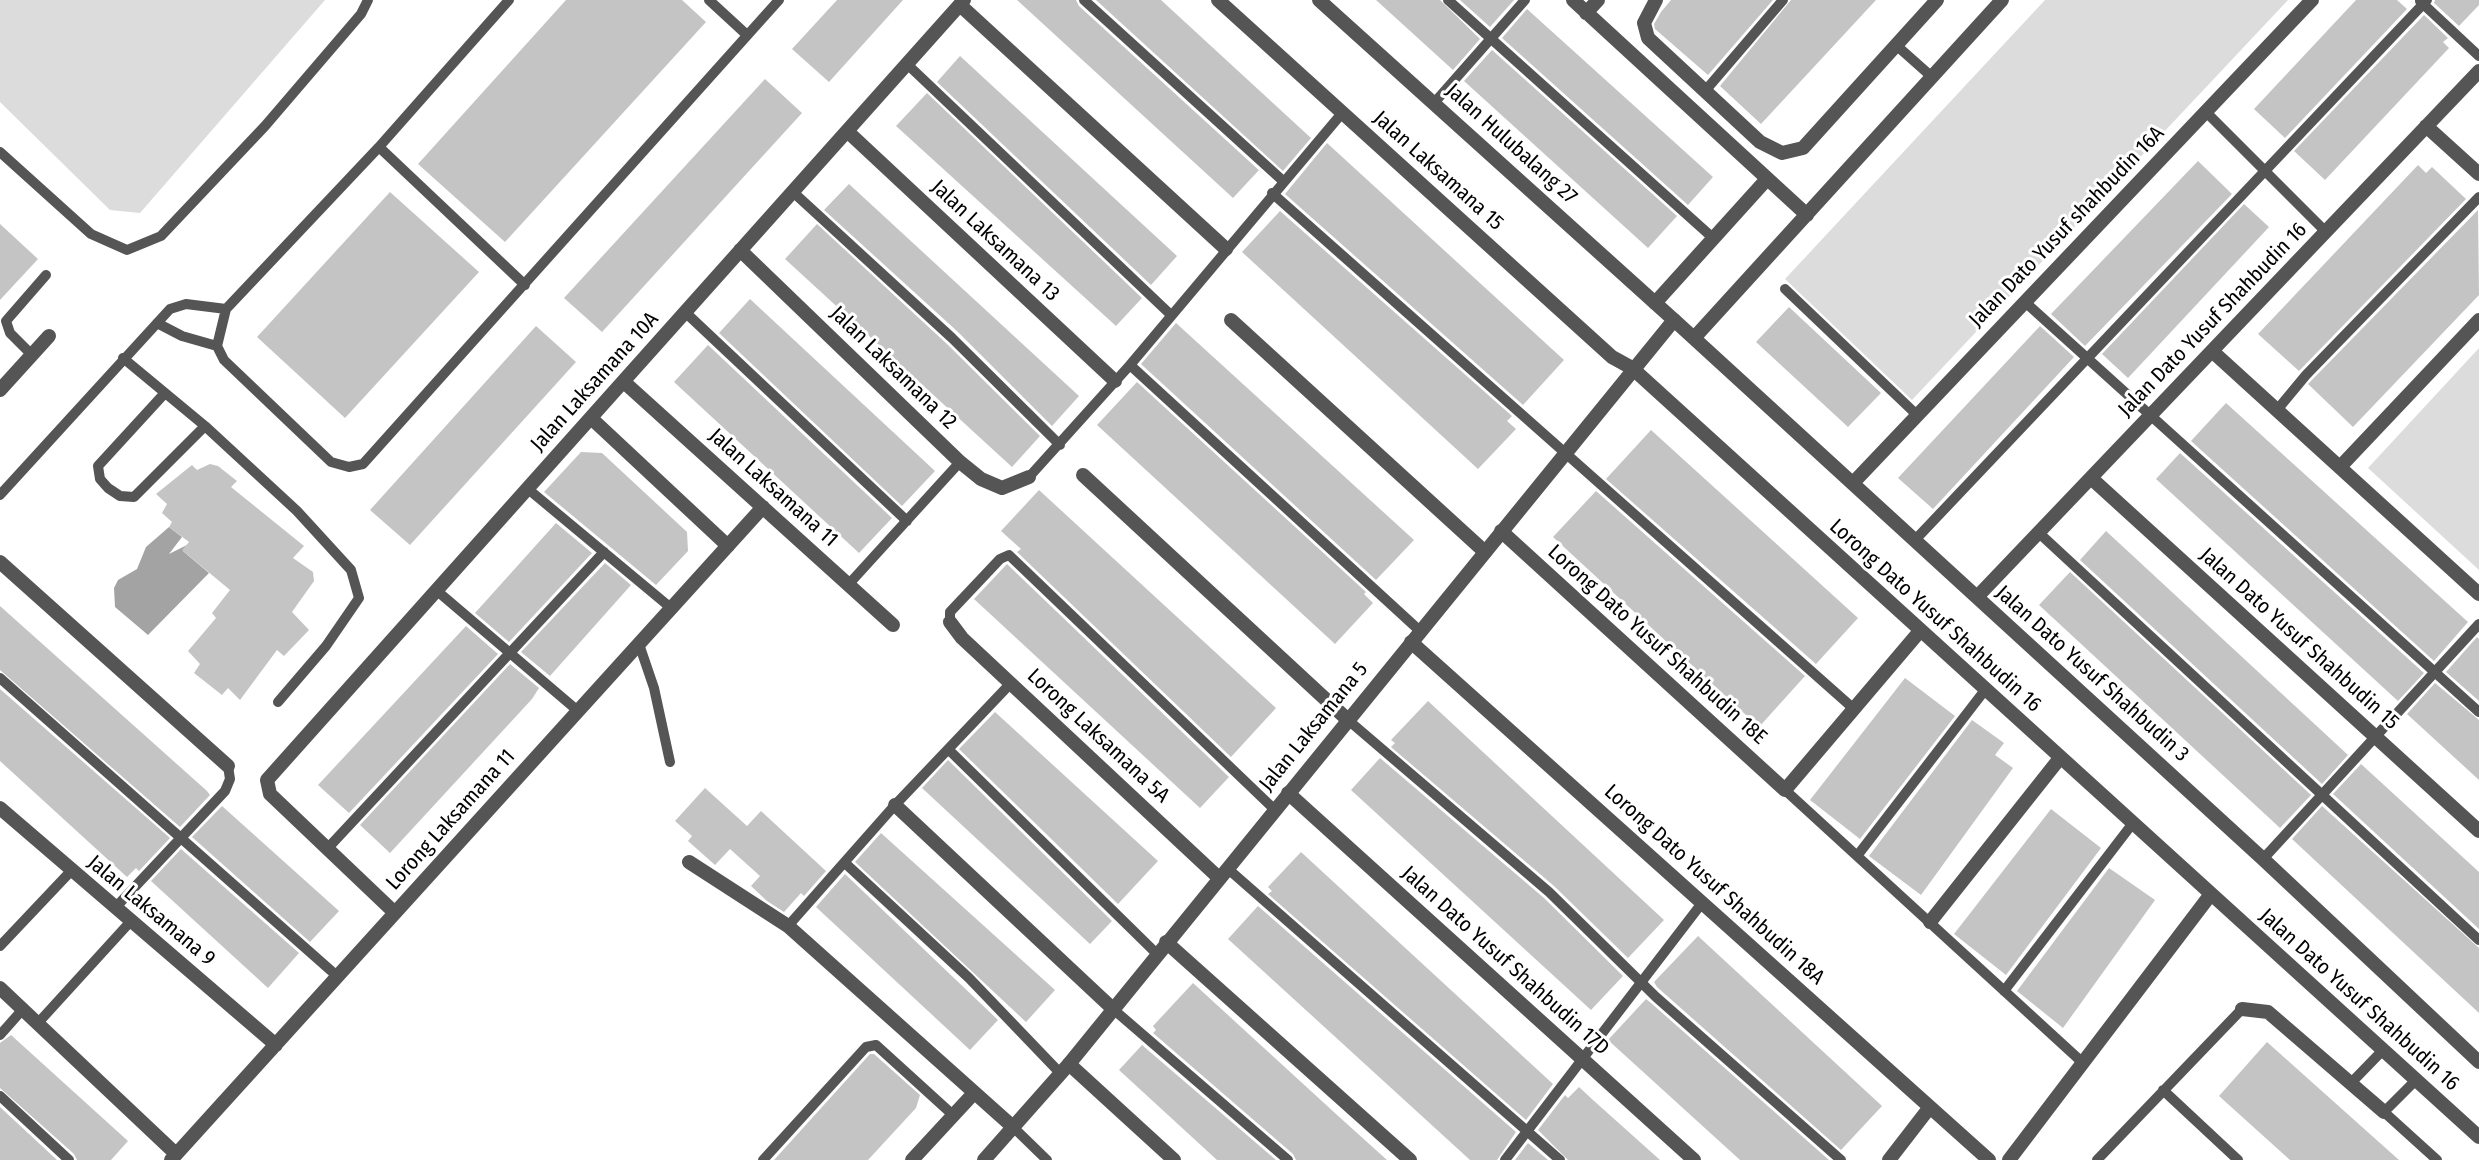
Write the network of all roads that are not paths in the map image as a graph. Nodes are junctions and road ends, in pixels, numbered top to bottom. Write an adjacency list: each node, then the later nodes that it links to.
1 (368, 0): 34 (lane)
2 (509, 0): 33 (lane)
3 (709, 0): 20 (lane)
4 (779, 0): 20 (lane)
5 (1084, 0): 38 (lane)
6 (1218, 0): 29 (street, Jalan Laksamana 15)
7 (1319, 0): 28 (street, Jalan Hulubalang 27)
8 (1448, 0): 21 (lane)
9 (1525, 0): 21 (lane)
10 (1573, 0): 19 (street)
11 (1598, 0): 19 (street)
12 (1656, 0): 27 (street)
13 (1783, 0): 27 (lane)
14 (1937, 0): 22 (street)
15 (2002, 0): 26 (street)
16 (2312, 0): 30 (street, Jalan Dato Yusuf shahbudin 16A)
17 (2423, 1): 23 (lane); 35 (lane)
18 (962, 2): 24 (street, Jalan Laksamana 10A); 45 (street)
19 (1587, 13): 37 (street)
20 (747, 35): 48 (lane)
21 (1490, 39): 28 (lane); 44 (lane)
22 (1896, 45): 26 (lane); 27 (street)
23 (2479, 56)
24 (907, 64): 32 (street, Jalan Laksamana 10A); 54 (lane)
25 (2479, 71): 31 (street, Jalan Dato Yusuf Shahbudin 16)
26 (1932, 77): 42 (street)
27 (1705, 91)
28 (1434, 103): 51 (street, Jalan Hulubalang 27)
29 (1343, 112): 38 (lane); 67 (street, Jalan Laksamana 15)
30 (2206, 112): 35 (lane); 50 (street, Jalan Dato Yusuf shahbudin 16A)
31 (2426, 127): 36 (street); 43 (street, Jalan Dato Yusuf Shahbudin 16)
32 (847, 131): 39 (street, Jalan Laksamana 10A); 69 (street, Jalan Laksamana 13)
33 (379, 147): 48 (lane); 52 (lane)
34 (0, 152)
35 (2265, 171): 43 (lane); 65 (lane)
36 (2479, 174)
37 (1768, 179): 42 (street); 44 (street)
38 (1282, 180): 40 (lane)
39 (793, 192): 46 (street, Jalan Laksamana 10A); 77 (lane)
40 (1272, 193): 45 (lane); 78 (lane)
41 (2479, 197): 72 (lane)
42 (1807, 215): 60 (street)
43 (2326, 232): 62 (street, Jalan Dato Yusuf Shahbudin 16)
44 (1713, 239): 51 (street)
45 (1226, 249): 54 (lane)
46 (740, 250): 53 (street, Jalan Laksamana 10A); 79 (street, Jalan Laksamana 12)
47 (46, 275): 63 (lane)
48 (525, 285): 61 (lane)
49 (1785, 289): 74 (lane)
50 (2025, 302): 65 (lane); 74 (street, Jalan Dato Yusuf shahbudin 16A)
51 (1655, 303): 56 (street, Jalan Hulubalang 27)
52 (226, 309): 58 (lane); 61 (lane)
53 (685, 312): 68 (street, Jalan Laksamana 10A); 88 (lane)
54 (1171, 315): 66 (lane)
55 (1231, 320): 94 (street)
56 (1674, 320): 60 (street, Jalan Dato Yusuf Shahbudin 3); 67 (street, Jalan Laksamana 5)
57 (2479, 320): 80 (street)
58 (157, 323): 61 (lane); 64 (lane)
59 (50, 336): 63 (street)
60 (1694, 338): 84 (street, Jalan Dato Yusuf Shahbudin 3)
61 (218, 346)
62 (2212, 351): 72 (street); 73 (street, Jalan Dato Yusuf Shahbudin 16)
63 (32, 355): 70 (street)
64 (123, 358): 71 (lane); 86 (lane)
65 (2087, 358): 73 (lane); 91 (lane)
66 (1130, 366): 69 (lane); 105 (lane)
67 (1632, 368): 78 (street, Jalan Laksamana 5); 104 (street, Lorong Dato Yusuf Shahbudin 16)
68 (624, 382): 75 (street, Jalan Laksamana 10A); 87 (street, Jalan Laksamana 11)
69 (1115, 382): 77 (lane)
70 (0, 390)
71 (164, 394): 76 (lane); 76 (lane)
72 (2277, 410): 80 (street)
73 (2152, 414): 83 (street, Jalan Dato Yusuf Shahbudin 16); 108 (lane)
74 (1917, 415): 84 (street, Jalan Dato Yusuf shahbudin 16A)
75 (591, 418): 85 (street, Jalan Laksamana 10A); 92 (street)
76 (205, 426): 112 (lane)
77 (1059, 445): 82 (lane)
78 (1565, 451): 89 (street, Jalan Laksamana 5); 113 (lane)
79 (960, 462): 82 (street, Jalan Laksamana 12); 88 (lane)
80 (2340, 467): 98 (street)
81 (1083, 475): 116 (street)
82 (1029, 477)
83 (2091, 478): 90 (street, Jalan Dato Yusuf Shahbudin 16); 117 (street, Jalan Dato Yusuf Shahbudin 15)
84 (1853, 483): 91 (street, Jalan Dato Yusuf Shahbudin 3)
85 (528, 489): 93 (lane); 97 (street, Jalan Laksamana 10A)
86 (0, 495)
87 (763, 507): 92 (street, Lorong Laksamana 11); 96 (street, Jalan Laksamana 11)
88 (907, 521): 96 (lane)
89 (1501, 531): 94 (street, Jalan Laksamana 5); 122 (street, Lorong Dato Yusuf Shahbudin 18E)
90 (2039, 533): 99 (street, Jalan Dato Yusuf Shahbudin 16); 124 (lane)
91 (1914, 540): 99 (street, Jalan Dato Yusuf Shahbudin 3)
92 (728, 546): 100 (street, Lorong Laksamana 11)
93 (604, 552): 100 (lane); 107 (lane)
94 (1485, 552): 105 (street, Jalan Laksamana 5)
95 (0, 562): 121 (street)
96 (848, 585): 103 (street, Jalan Laksamana 11)
97 (436, 590): 107 (lane); 131 (street, Jalan Laksamana 10A)
98 (2479, 594)
99 (1978, 597): 133 (street, Jalan Dato Yusuf Shahbudin 3)
100 (671, 608): 106 (street, Lorong Laksamana 11)
101 (950, 622): 110 (street, Lorong Laksamana 5A); 127 (lane)
102 (2479, 624): 108 (lane)
103 (893, 625)
104 (1920, 631): 111 (street, Lorong Dato Yusuf Shahbudin 16); 113 (street)
105 (1415, 636): 116 (street, Jalan Laksamana 5); 139 (street, Lorong Dato Yusuf Shahbudin 18A)
106 (639, 644): 114 (street, Lorong Laksamana 11); 120 (lane)
107 (509, 653): 114 (lane); 131 (lane)
108 (2435, 672): 115 (lane); 117 (lane)
109 (0, 678): 130 (lane)
110 (1011, 683): 118 (lane); 137 (street, Lorong Laksamana 5A)
111 (1985, 690): 119 (street, Lorong Dato Yusuf Shahbudin 16); 132 (lane)
112 (278, 702)
113 (1854, 709): 122 (street)
114 (578, 711): 141 (street, Lorong Laksamana 11)
115 (2479, 712)
116 (1348, 720): 123 (street, Jalan Laksamana 5); 150 (lane)
117 (2376, 737): 124 (lane); 129 (street, Jalan Dato Yusuf Shahbudin 15)
118 (949, 750): 125 (lane); 148 (lane)
119 (2060, 758): 128 (street, Lorong Dato Yusuf Shahbudin 16); 143 (street)
120 (670, 762)
121 (228, 766): 130 (lane)
122 (1785, 790): 132 (lane)
123 (1288, 793): 127 (street, Jalan Laksamana 5); 160 (street, Jalan Dato Yusuf Shahbudin 17D)
124 (2322, 795): 133 (lane); 145 (lane)
125 (895, 805): 135 (lane); 154 (street)
126 (0, 808): 136 (street, Jalan Laksamana 9)
127 (1274, 809): 137 (street, Jalan Laksamana 5)
128 (2133, 824): 138 (street, Lorong Dato Yusuf Shahbudin 16); 152 (lane)
129 (2479, 831)
130 (180, 837): 140 (lane); 149 (lane)
131 (327, 849): 141 (street)
132 (1857, 856): 143 (lane)
133 (2263, 859): 161 (street, Jalan Dato Yusuf Shahbudin 3)
134 (689, 862): 144 (street)
135 (845, 863): 144 (lane); 163 (lane)
136 (71, 870): 140 (street, Jalan Laksamana 9); 147 (lane)
137 (1223, 873): 146 (street, Jalan Laksamana 5); 173 (lane)
138 (2211, 894): 159 (street, Jalan Dato Yusuf Shahbudin 16); 162 (street)
139 (1702, 903): 150 (lane); 169 (street, Lorong Dato Yusuf Shahbudin 18A)
140 (115, 908): 142 (street, Jalan Laksamana 9)
141 (395, 913): 149 (street, Lorong Laksamana 11)
142 (131, 921): 156 (lane); 158 (street, Jalan Laksamana 9)
143 (1930, 922): 152 (lane)
144 (788, 926): 167 (street)
145 (2479, 940)
146 (1166, 942): 148 (street, Jalan Laksamana 5); 183 (street)
147 (0, 946)
148 (1157, 954): 154 (street, Jalan Laksamana 5)
149 (337, 976): 158 (street, Lorong Laksamana 11)
150 (1643, 982): 160 (lane); 187 (lane)
151 (0, 988): 153 (street)
152 (2004, 991): 162 (lane)
153 (23, 1009): 156 (street); 157 (lane)
154 (1113, 1009): 163 (street, Jalan Laksamana 5); 182 (lane)
155 (2242, 1009): 165 (street); 166 (lane)
156 (38, 1023): 175 (street)
157 (0, 1035)
158 (276, 1045): 175 (street, Lorong Laksamana 11)
159 (2383, 1050): 164 (street, Jalan Dato Yusuf Shahbudin 16); 165 (lane)
160 (1583, 1059): 173 (lane); 186 (street, Jalan Dato Yusuf Shahbudin 17D)
161 (2479, 1062)
162 (2083, 1063): 190 (street)
163 (1065, 1069): 172 (street, Jalan Laksamana 5); 181 (street)
164 (2416, 1080): 170 (lane); 174 (street, Jalan Dato Yusuf Shahbudin 16)
165 (2351, 1083): 170 (street)
166 (2163, 1090): 191 (lane); 192 (lane)
167 (974, 1093): 171 (street); 172 (street)
168 (0, 1096): 176 (lane)
169 (1930, 1107): 188 (street); 189 (street, Lorong Dato Yusuf Shahbudin 18A)
170 (2384, 1112): 193 (lane)
171 (953, 1115): 177 (lane); 178 (street)
172 (1013, 1128): 179 (street, Jalan Laksamana 5); 180 (lane)
173 (1529, 1132): 184 (lane); 185 (lane)
174 (2479, 1137)
175 (173, 1157)
176 (69, 1160)
177 (763, 1160)
178 (912, 1160)
179 (984, 1160)
180 (1047, 1160)
181 (1174, 1160)
182 (1287, 1160)
183 (1410, 1160)
184 (1505, 1160)
185 (1560, 1160)
186 (1694, 1160)
187 (1841, 1160)
188 (1889, 1160)
189 (1989, 1160)
190 (2009, 1160)
191 (2097, 1160)
192 (2238, 1160)
193 (2437, 1160)

